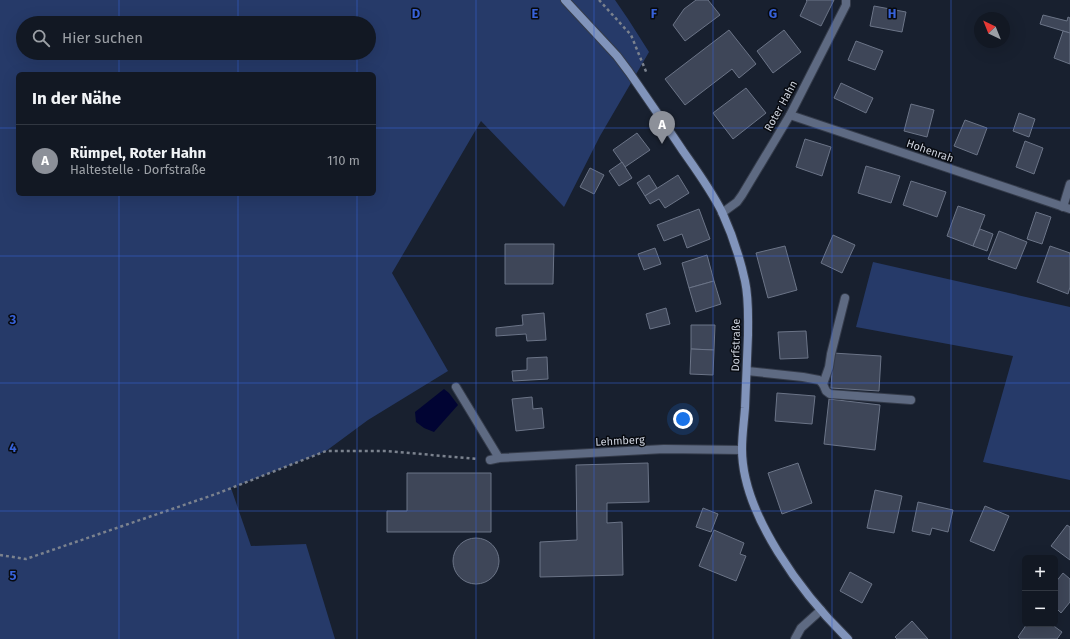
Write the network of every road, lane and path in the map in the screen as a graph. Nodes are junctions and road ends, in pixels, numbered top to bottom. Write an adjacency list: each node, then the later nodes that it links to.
1 (565, 0): 4 (street, Dorfstraße)
2 (599, 0): 4 (path)
3 (846, 0): 5 (street, Roter Hahn)
4 (646, 97): 8 (street, Dorfstraße)
5 (790, 115): 7 (street, Hohenrah); 8 (street, Roter Hahn)
6 (1070, 184): 7 (street, Hohenrah)
7 (1066, 208)
8 (722, 213): 10 (street, Dorfstraße)
9 (845, 298): 11 (street)
10 (747, 371): 11 (street); 14 (street, Dorfstraße)
11 (823, 384): 13 (street)
12 (456, 387): 15 (street)
13 (912, 400)
14 (742, 450): 15 (street, Lehmberg); 18 (street, Dorfstraße)
15 (499, 458): 16 (street, Lehmberg)
16 (490, 460): 17 (path)
17 (0, 555)
18 (821, 610): 19 (street); 20 (street, Dorfstraße)
19 (795, 639)
20 (848, 639)

